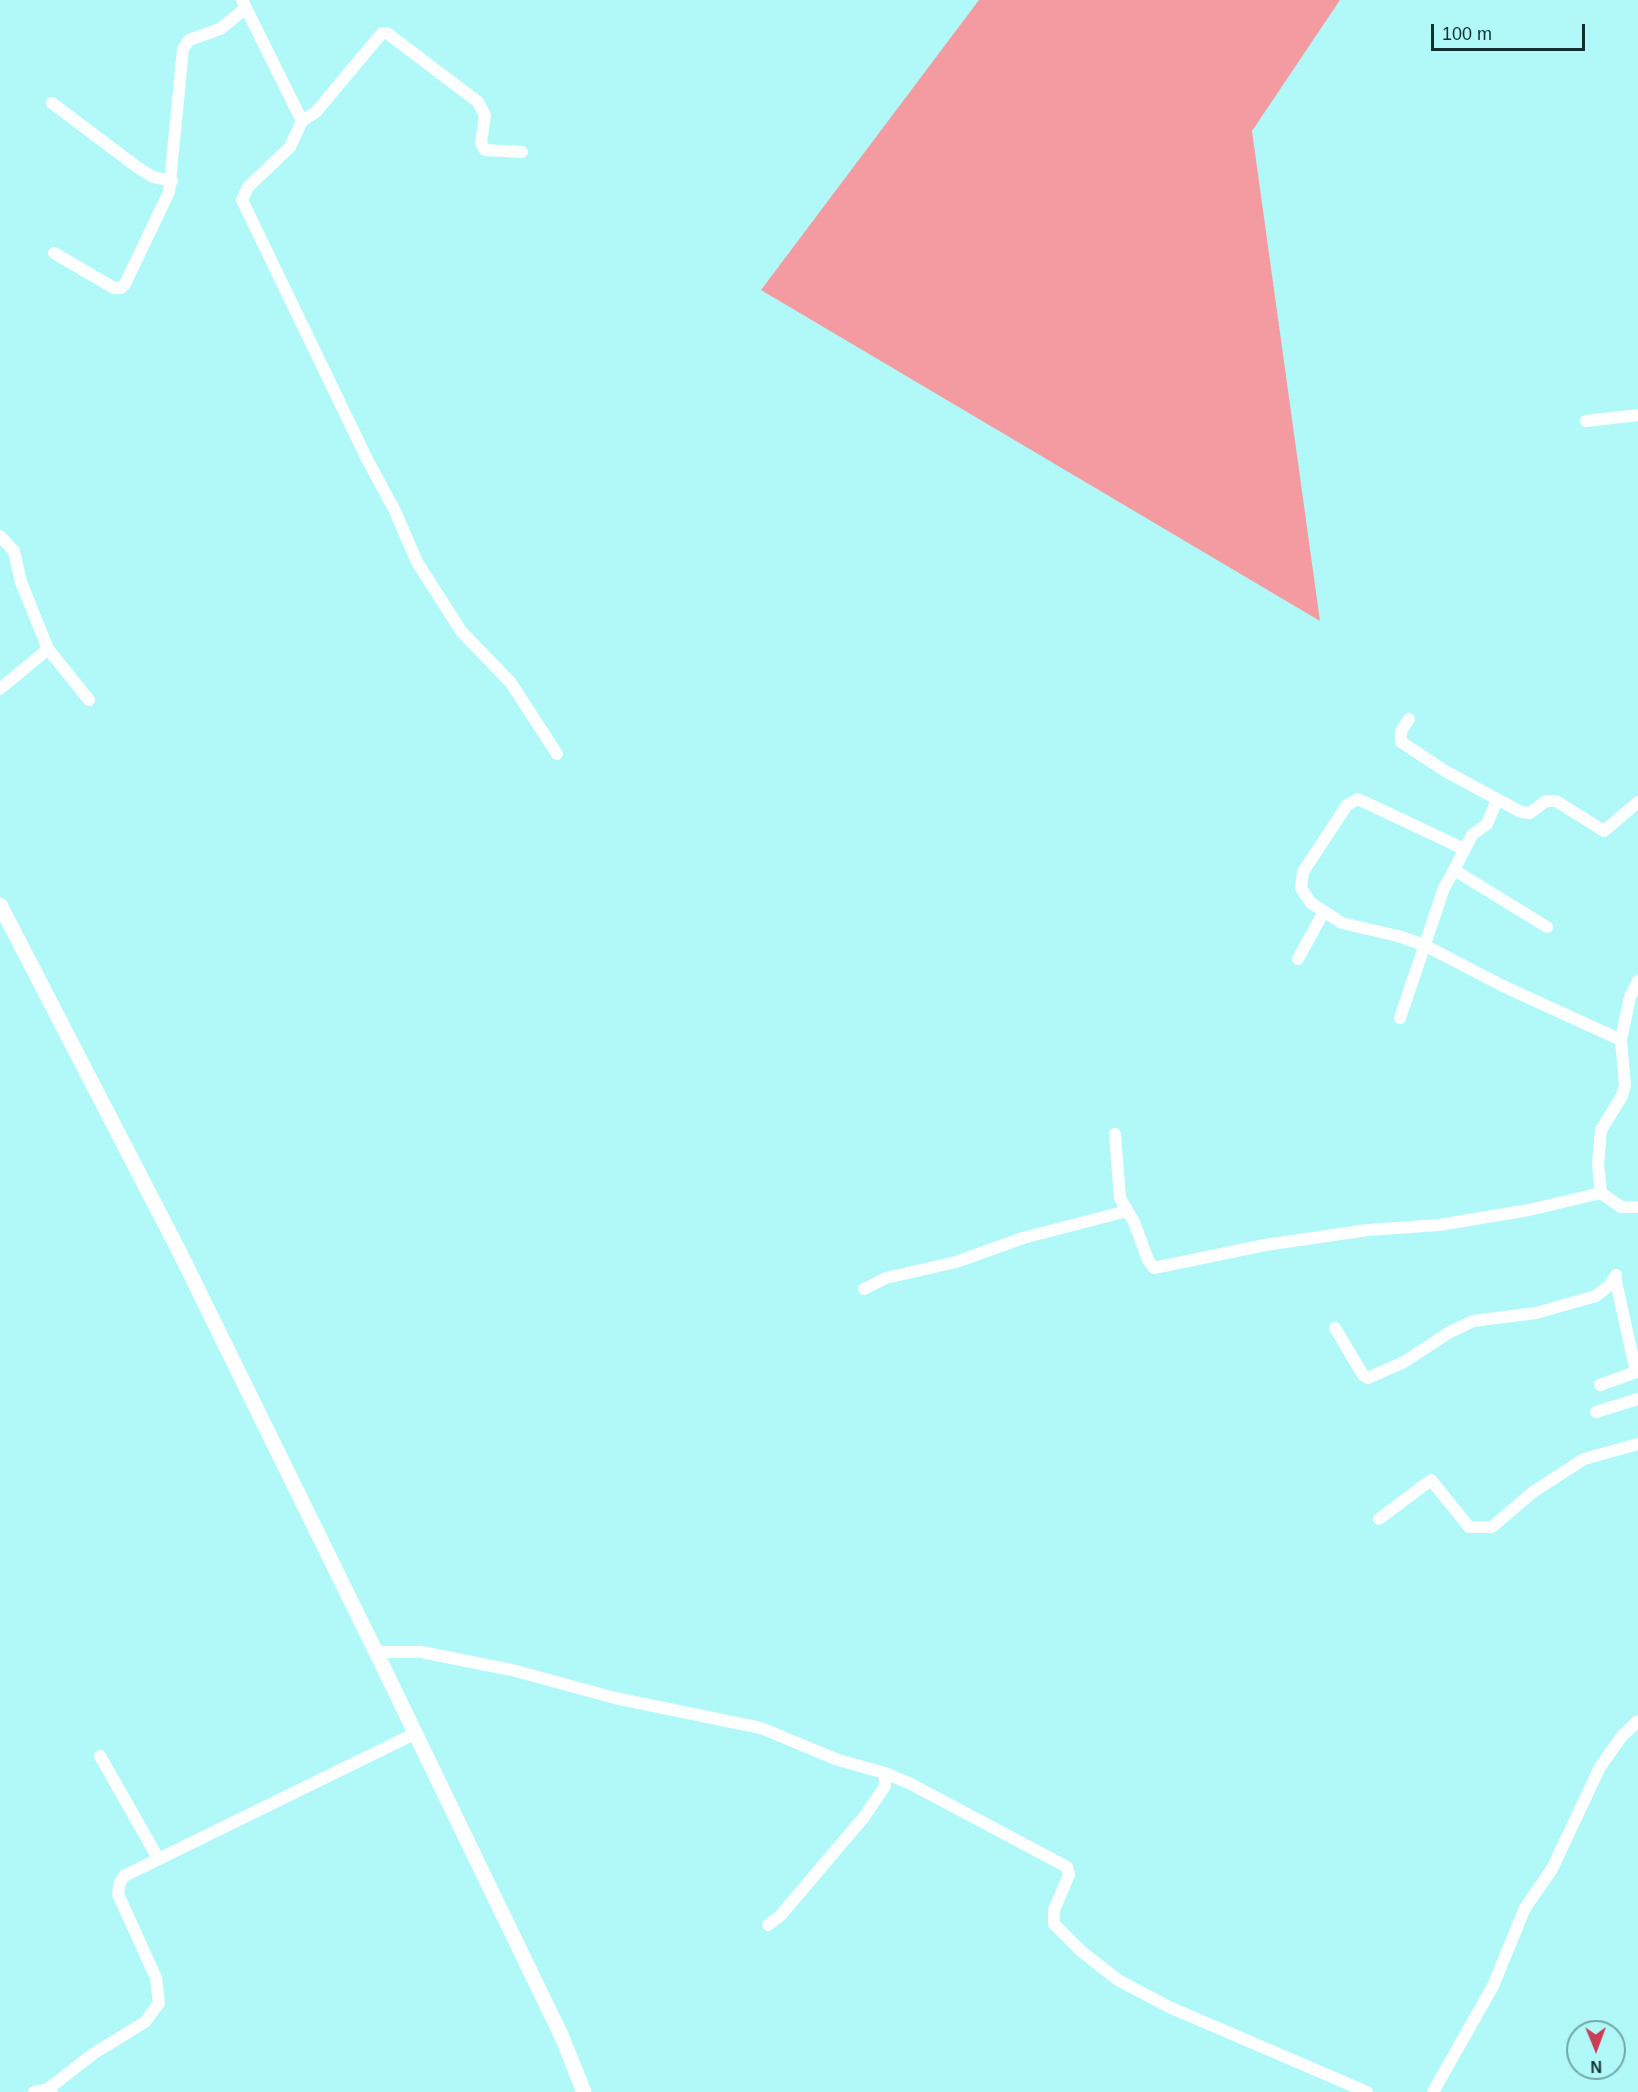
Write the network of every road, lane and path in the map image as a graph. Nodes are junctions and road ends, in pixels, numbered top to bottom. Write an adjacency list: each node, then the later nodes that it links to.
1 (244, 4): 3 (street); 5 (street)
2 (52, 103): 5 (street)
3 (302, 121): 4 (street); 14 (street)
4 (522, 152)
5 (172, 181): 6 (street)
6 (54, 253)
7 (1638, 415): 8 (street)
8 (1586, 420)
9 (0, 536): 10 (street)
10 (48, 649): 11 (street); 12 (street)
11 (0, 689)
12 (89, 700)
13 (1409, 719): 15 (street)
14 (557, 754)
15 (1497, 800): 16 (street); 17 (street)
16 (1638, 802)
17 (1464, 849): 18 (street); 20 (street)
18 (1454, 870): 21 (street); 22 (street)
19 (0, 905): 39 (street)
20 (1323, 913): 22 (street); 23 (street)
21 (1547, 927)
22 (1424, 945): 25 (street); 26 (street)
23 (1298, 959)
24 (1638, 981): 26 (street)
25 (1400, 1018)
26 (1621, 1040): 28 (street)
27 (1115, 1134): 30 (street)
28 (1601, 1193): 29 (street); 30 (street)
29 (1638, 1206)
30 (1126, 1211): 31 (street)
31 (864, 1289)
32 (1335, 1328): 33 (street)
33 (1637, 1376): 34 (street)
34 (1600, 1385)
35 (1638, 1398): 36 (street)
36 (1596, 1412)
37 (1638, 1444): 38 (street)
38 (1379, 1520)
39 (376, 1652): 41 (street); 43 (street)
40 (1638, 1721): 50 (street)
41 (416, 1733): 44 (street); 48 (street)
42 (100, 1756): 44 (street)
43 (885, 1773): 45 (street); 49 (street)
44 (158, 1858): 46 (street)
45 (768, 1925)
46 (50, 2091): 47 (street)
47 (34, 2092)
48 (584, 2092)
49 (1367, 2092)
50 (1433, 2092)

